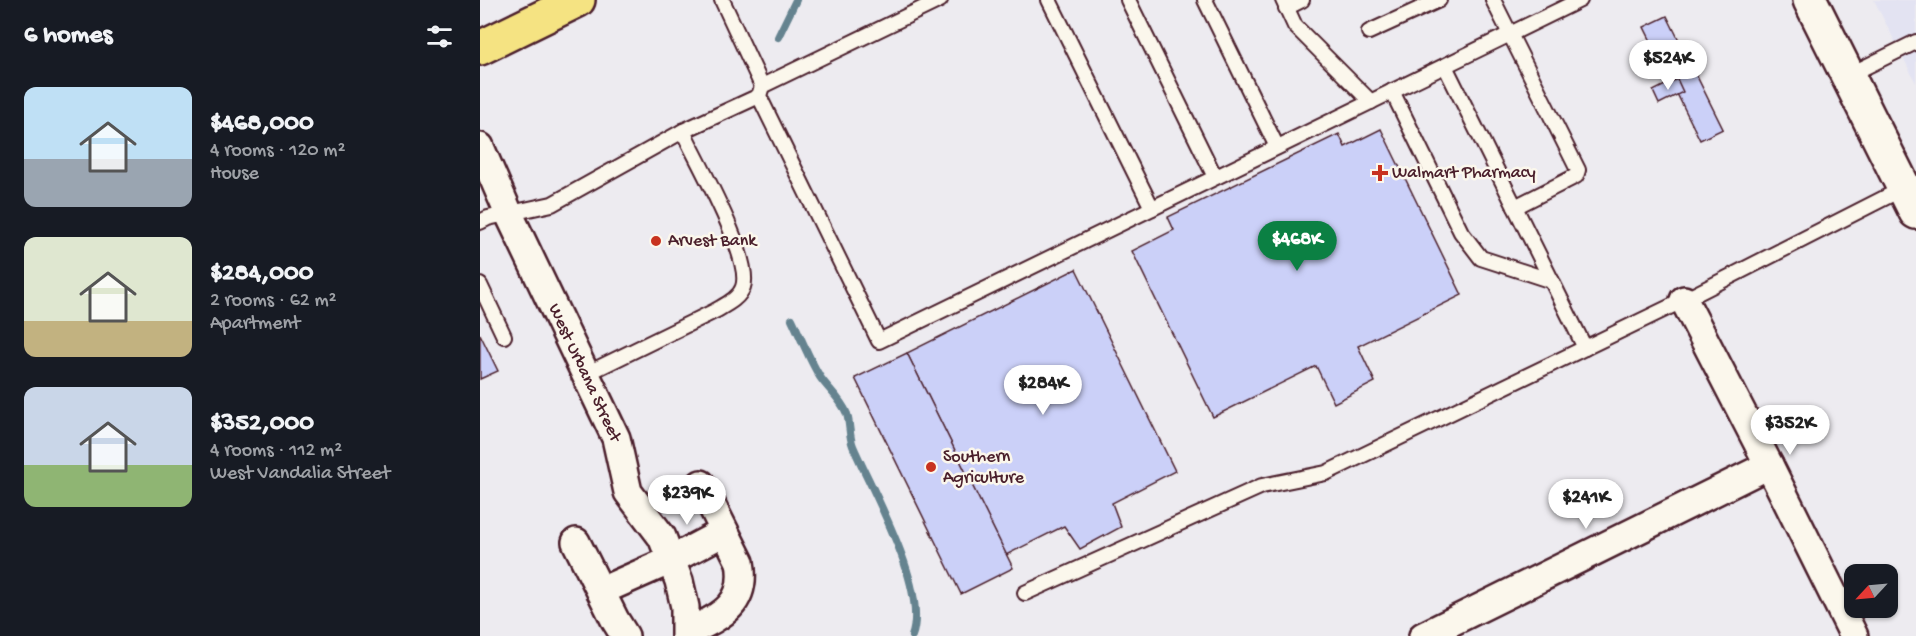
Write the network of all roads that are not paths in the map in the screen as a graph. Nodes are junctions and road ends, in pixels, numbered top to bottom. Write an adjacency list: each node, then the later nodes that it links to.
1 (578, 0): 16 (main road)
2 (722, 0): 19 (lane)
3 (940, 0): 19 (lane)
4 (1049, 0): 28 (lane)
5 (1128, 0): 25 (lane)
6 (1205, 0): 24 (lane)
7 (1302, 0): 12 (lane)
8 (1439, 0): 13 (lane)
9 (1493, 0): 14 (lane)
10 (1580, 0): 14 (lane)
11 (1810, 0): 18 (main road)
12 (1285, 4): 21 (lane)
13 (1369, 32)
14 (1511, 33): 17 (lane); 27 (lane)
15 (1916, 42): 18 (lane)
16 (480, 48)
17 (1445, 66): 20 (lane); 27 (lane)
18 (1847, 76): 26 (main road)
19 (761, 91): 22 (lane); 28 (lane)
20 (1392, 91): 21 (lane); 31 (lane)
21 (1371, 102): 24 (lane)
22 (683, 131): 29 (lane); 36 (lane)
23 (480, 147): 29 (street, West Urbana Street)
24 (1277, 147): 25 (lane)
25 (1215, 177): 28 (lane)
26 (1910, 200): 33 (lane)
27 (1515, 207): 31 (lane)
28 (1152, 208)
29 (509, 214): 30 (lane); 36 (street, West Urbana Street)
30 (480, 222)
31 (1552, 281): 35 (lane)
32 (480, 285): 34 (lane)
33 (1684, 300): 35 (lane); 37 (street)
34 (504, 336)
35 (1585, 348): 43 (lane)
36 (586, 374): 41 (street, West Urbana Street)
37 (1769, 465): 46 (street); 47 (street)
38 (701, 484): 39 (street, West Urbana Street)
39 (724, 532): 41 (street); 44 (street, West Urbana Street)
40 (576, 542): 42 (street)
41 (671, 560): 42 (street); 44 (street, West Urbana Street)
42 (601, 591): 45 (street)
43 (1025, 593)
44 (685, 635)
45 (626, 636)
46 (1423, 636)
47 (1854, 636)

